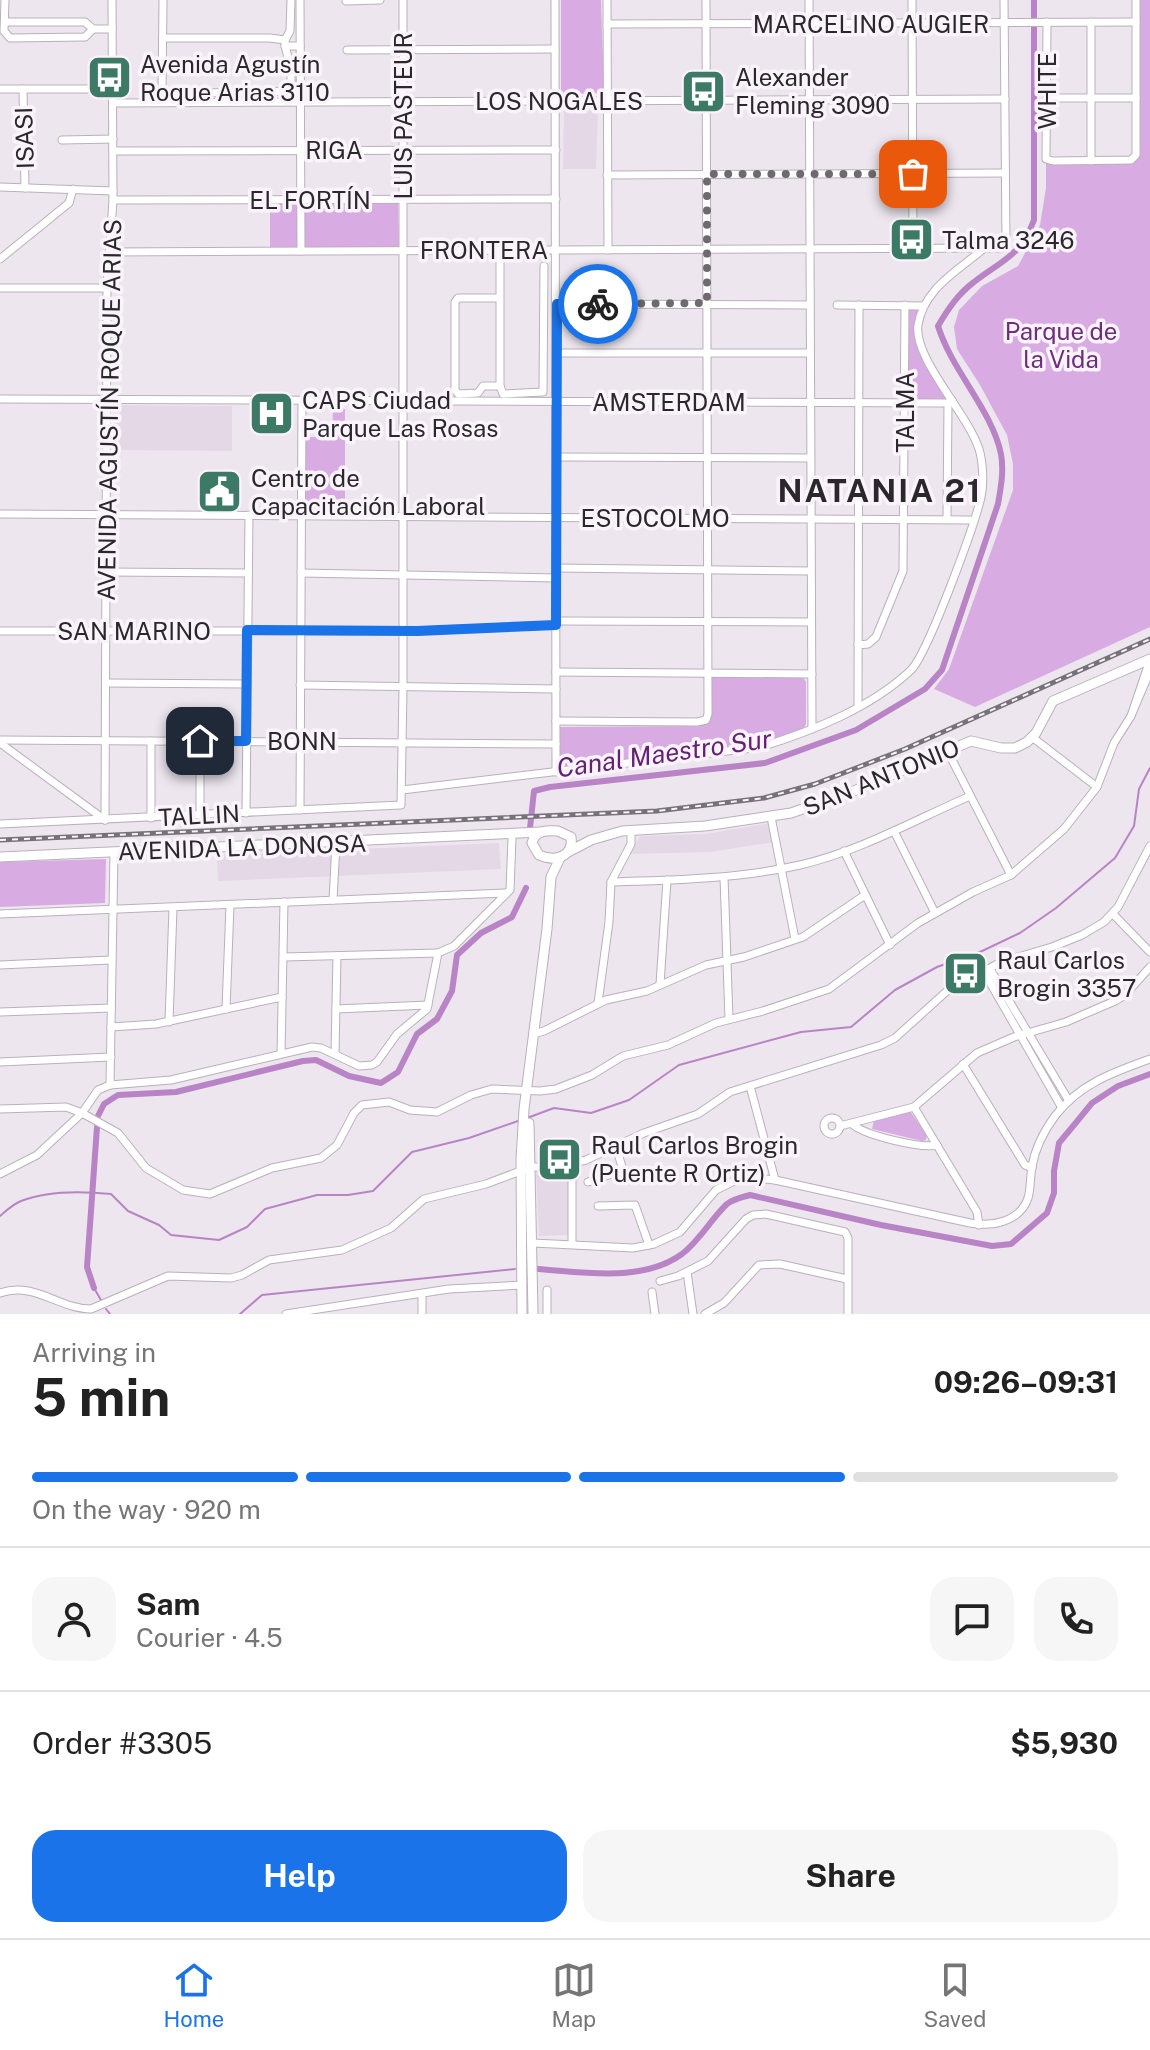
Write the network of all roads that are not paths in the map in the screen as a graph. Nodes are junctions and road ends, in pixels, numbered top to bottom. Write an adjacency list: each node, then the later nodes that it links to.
1 (5, 0): 16 (street)
2 (112, 0): 26 (street, AVENIDA AGUSTÍN ROQUE ARIAS)
3 (163, 0): 27 (street)
4 (291, 0): 28 (street)
5 (300, 0): 29 (street)
6 (380, 0): 15 (street)
7 (403, 0): 32 (street, LUIS PASTEUR)
8 (555, 0): 30 (street)
9 (607, 0): 21 (street)
10 (706, 0): 22 (street)
11 (809, 0): 23 (street)
12 (912, 0): 24 (street)
13 (1004, 0): 20 (street)
14 (1136, 0): 19 (street)
15 (346, 1)
16 (5, 22): 25 (street); 25 (street)
17 (1043, 22): 18 (street, MARCELINO AUGIER); 20 (street, MARCELINO AUGIER); 36 (street, WHITE)
18 (1091, 22): 19 (street, MARCELINO AUGIER); 37 (street)
19 (1136, 22): 38 (street)
20 (1004, 23): 24 (street, MARCELINO AUGIER); 40 (street)
21 (607, 24): 22 (street, MARCELINO AUGIER); 42 (street)
22 (706, 24): 23 (street, MARCELINO AUGIER); 43 (street)
23 (809, 24): 24 (street, MARCELINO AUGIER); 44 (street)
24 (912, 24): 39 (street)
25 (93, 29): 26 (street)
26 (112, 29): 35 (street, AVENIDA AGUSTÍN ROQUE ARIAS)
27 (163, 38): 28 (street); 28 (street)
28 (285, 43): 29 (street)
29 (300, 46): 46 (street)
30 (555, 49): 32 (street); 41 (street)
31 (347, 50): 32 (street)
32 (403, 50): 45 (street, LUIS PASTEUR)
33 (0, 89): 34 (street)
34 (23, 89): 35 (street); 61 (street, ISASI)
35 (112, 89): 47 (street, AVENIDA AGUSTÍN ROQUE ARIAS)
36 (1047, 98): 37 (street); 54 (street, WHITE)
37 (1091, 98): 38 (street); 54 (street)
38 (1136, 98): 54 (street)
39 (913, 99): 40 (street, LOS NOGALES); 44 (street, LOS NOGALES); 58 (street)
40 (1005, 99): 55 (street)
41 (556, 100): 42 (street, LOS NOGALES); 45 (street, LOS NOGALES); 52 (street)
42 (607, 100): 43 (street, LOS NOGALES); 59 (street)
43 (706, 100): 44 (street, LOS NOGALES); 56 (street)
44 (809, 100): 57 (street)
45 (402, 101): 46 (street, LOS NOGALES); 51 (street, LUIS PASTEUR)
46 (301, 102): 47 (street, LOS NOGALES); 50 (street)
47 (113, 103): 48 (street, AVENIDA AGUSTÍN ROQUE ARIAS)
48 (113, 139): 49 (street); 53 (street, AVENIDA AGUSTÍN ROQUE ARIAS)
49 (62, 140)
50 (301, 150): 51 (street, RIGA); 53 (street, RIGA); 67 (street)
51 (403, 150): 52 (street, RIGA); 64 (street, LUIS PASTEUR)
52 (556, 150): 65 (street)
53 (113, 151): 63 (street, AVENIDA AGUSTÍN ROQUE ARIAS)
54 (1091, 161)
55 (1005, 173): 58 (street); 68 (street, FRONTERA)
56 (707, 174): 57 (street); 59 (street); 69 (street)
57 (810, 174): 58 (street); 70 (street)
58 (913, 174): 71 (street)
59 (607, 175): 74 (street)
60 (0, 187): 61 (street)
61 (25, 188): 62 (street)
62 (73, 189): 63 (street); 78 (street)
63 (113, 191): 66 (street, AVENIDA AGUSTÍN ROQUE ARIAS)
64 (403, 199): 65 (street, EL FORTÍN); 67 (street, EL FORTÍN); 76 (street, LUIS PASTEUR)
65 (556, 199): 73 (street)
66 (113, 200): 67 (street, EL FORTÍN); 77 (street, AVENIDA AGUSTÍN ROQUE ARIAS)
67 (301, 200): 75 (street)
68 (983, 248): 71 (street, FRONTERA); 89 (street)
69 (707, 249): 70 (street, FRONTERA); 74 (street, FRONTERA); 83 (street)
70 (810, 249): 71 (street, FRONTERA); 85 (street)
71 (913, 249)
72 (500, 250): 73 (street, FRONTERA); 76 (street, FRONTERA); 82 (street)
73 (556, 250): 74 (street, FRONTERA); 84 (street)
74 (608, 250)
75 (301, 251): 76 (street, FRONTERA); 77 (street, FRONTERA)
76 (403, 251): 97 (street, LUIS PASTEUR)
77 (109, 252): 81 (street, AVENIDA AGUSTÍN ROQUE ARIAS)
78 (0, 259)
79 (544, 266): 93 (street)
80 (0, 288): 81 (street)
81 (107, 288): 95 (street, AVENIDA AGUSTÍN ROQUE ARIAS)
82 (499, 298): 93 (street); 93 (street)
83 (707, 303): 84 (street); 85 (street); 91 (street)
84 (557, 304): 90 (street)
85 (810, 305): 92 (street)
86 (837, 305): 87 (street)
87 (859, 305): 88 (street); 102 (street)
88 (905, 305): 89 (street); 103 (street, TALMA)
89 (924, 306): 100 (street)
90 (556, 353): 91 (street); 98 (street)
91 (707, 353): 92 (street); 99 (street)
92 (810, 353): 101 (street)
93 (500, 386)
94 (0, 399): 95 (street, AMSTERDAM)
95 (106, 400): 96 (street, AMSTERDAM); 108 (street, AVENIDA AGUSTÍN ROQUE ARIAS)
96 (302, 401): 97 (street, AMSTERDAM); 110 (street)
97 (403, 402): 98 (street, AMSTERDAM); 111 (street, LUIS PASTEUR)
98 (556, 402): 99 (street, AMSTERDAM); 104 (street)
99 (707, 402): 101 (street, AMSTERDAM); 105 (street)
100 (950, 402): 103 (street, AMSTERDAM); 117 (street); 118 (street)
101 (810, 403): 102 (street, AMSTERDAM); 106 (street)
102 (859, 403): 103 (street, AMSTERDAM); 115 (street)
103 (905, 403): 116 (street, TALMA)
104 (556, 457): 105 (street); 112 (street)
105 (708, 458): 106 (street); 113 (street)
106 (810, 458): 114 (street)
107 (0, 514): 108 (street, ESTOCOLMO)
108 (106, 514): 109 (street, ESTOCOLMO); 122 (street, AVENIDA AGUSTÍN ROQUE ARIAS)
109 (249, 515): 110 (street, ESTOCOLMO); 123 (street)
110 (302, 515): 111 (street, ESTOCOLMO); 124 (street)
111 (403, 516): 112 (street, ESTOCOLMO); 125 (street, LUIS PASTEUR)
112 (556, 517): 113 (street, ESTOCOLMO); 119 (street)
113 (708, 518): 114 (street, ESTOCOLMO); 120 (street)
114 (810, 519): 115 (street, ESTOCOLMO); 121 (street)
115 (859, 519): 116 (street, ESTOCOLMO); 135 (street)
116 (904, 519): 117 (street, ESTOCOLMO); 135 (street, TALMA)
117 (947, 519): 118 (street, ESTOCOLMO)
118 (974, 520): 147 (street)
119 (556, 568): 120 (street); 126 (street)
120 (708, 570): 121 (street); 127 (street)
121 (811, 571): 128 (street)
122 (106, 572): 123 (street); 133 (street, AVENIDA AGUSTÍN ROQUE ARIAS)
123 (248, 573): 130 (street)
124 (301, 573): 125 (street); 131 (street)
125 (403, 574): 126 (street); 134 (street, LUIS PASTEUR)
126 (556, 578): 129 (street)
127 (708, 621): 128 (street, SAN MARINO); 129 (street, SAN MARINO); 138 (street)
128 (811, 622): 140 (street)
129 (556, 623): 134 (street, SAN MARINO); 137 (street)
130 (247, 630): 131 (street, SAN MARINO); 133 (street, SAN MARINO); 143 (street)
131 (301, 630): 134 (street, SAN MARINO); 144 (street)
132 (0, 631): 133 (street, SAN MARINO)
133 (106, 631): 142 (street, AVENIDA AGUSTÍN ROQUE ARIAS)
134 (403, 631): 145 (street, LUIS PASTEUR)
135 (858, 645): 147 (street)
136 (1149, 664): 139 (main road); 141 (street); 148 (main road); 149 (street)
137 (556, 672): 138 (street); 146 (street)
138 (708, 672): 140 (street); 150 (street)
139 (1132, 672): 141 (street); 148 (main road)
140 (812, 674): 151 (street)
141 (1143, 679): 149 (street)
142 (106, 683): 143 (street); 153 (street, AVENIDA AGUSTÍN ROQUE ARIAS)
143 (247, 684): 156 (street)
144 (300, 685): 145 (street); 157 (street)
145 (403, 687): 146 (street); 158 (street, LUIS PASTEUR)
146 (556, 689): 150 (street)
147 (858, 706): 151 (street)
148 (1046, 713): 152 (main road)
149 (1131, 716): 163 (street)
150 (556, 721): 160 (street)
151 (812, 729): 162 (street)
152 (1032, 737): 161 (main road, SAN ANTONIO); 163 (street)
153 (106, 740): 154 (street, BONN); 159 (street, BONN); 172 (street, AVENIDA AGUSTÍN ROQUE ARIAS)
154 (151, 741): 155 (street, BONN); 171 (street)
155 (200, 741): 156 (street, BONN); 169 (street)
156 (246, 741): 157 (street, BONN); 168 (street)
157 (300, 741): 158 (street, BONN); 167 (street)
158 (402, 741): 160 (street, BONN); 164 (street, LUIS PASTEUR)
159 (0, 742): 172 (street)
160 (556, 744): 162 (street)
161 (947, 750): 165 (street); 170 (main road, SAN ANTONIO)
162 (556, 772): 164 (street)
163 (1097, 787): 189 (street)
164 (402, 790): 166 (street, LUIS PASTEUR)
165 (970, 796): 175 (street); 189 (street)
166 (398, 806): 167 (street, TALLIN)
167 (300, 810): 168 (street, TALLIN)
168 (246, 813): 169 (street, TALLIN)
169 (200, 815): 171 (street, TALLIN)
170 (771, 817): 174 (main road, SAN ANTONIO); 188 (street)
171 (151, 818): 172 (street, TALLIN)
172 (105, 820): 173 (street, TALLIN)
173 (0, 824)
174 (631, 830): 178 (main road, SAN ANTONIO); 192 (street)
175 (894, 831): 183 (street); 202 (street)
176 (542, 832): 177 (main road); 179 (main road, AVENIDA LA DONOSA); 185 (main road)
177 (569, 835): 178 (main road, SAN ANTONIO); 186 (main road)
178 (603, 835): 186 (main road, SAN ANTONIO)
179 (485, 836): 180 (main road, AVENIDA LA DONOSA); 181 (main road, AVENIDA LA DONOSA)
180 (512, 838): 185 (main road, AVENIDA LA DONOSA); 194 (street)
181 (336, 843): 184 (main road, AVENIDA LA DONOSA); 197 (street)
182 (1150, 846): 204 (street)
183 (844, 851): 188 (street); 196 (street)
184 (114, 852): 187 (main road, AVENIDA LA DONOSA); 201 (street)
185 (536, 852): 186 (main road); 193 (main road)
186 (564, 855): 193 (main road)
187 (0, 857)
188 (781, 868): 190 (street); 206 (street)
189 (1011, 875): 202 (street)
190 (724, 877): 191 (street); 212 (street)
191 (667, 880): 192 (street); 217 (street)
192 (611, 882): 219 (street)
193 (549, 890): 228 (main road)
194 (507, 893): 195 (street); 205 (street)
195 (476, 895): 197 (street); 205 (street)
196 (865, 895): 206 (street); 207 (street)
197 (333, 900): 198 (street)
198 (284, 902): 199 (street); 211 (street)
199 (230, 905): 200 (street); 222 (street)
200 (173, 908): 201 (street); 226 (street)
201 (112, 910): 203 (street); 213 (street)
202 (935, 913): 207 (street)
203 (0, 914)
204 (1113, 914): 208 (street); 216 (street)
205 (484, 915): 209 (street)
206 (795, 939): 212 (street)
207 (890, 945): 225 (street)
208 (1150, 952)
209 (438, 953): 210 (street); 220 (street)
210 (337, 956): 211 (street); 223 (street)
211 (284, 957): 218 (street)
212 (726, 959): 217 (street); 225 (street)
213 (111, 960): 214 (street); 221 (street)
214 (0, 965)
215 (1150, 967): 229 (street)
216 (987, 970): 229 (street); 237 (street)
217 (660, 984): 219 (street)
218 (282, 997): 222 (street); 230 (street)
219 (598, 1003): 228 (street)
220 (428, 1005): 223 (street); 231 (street)
221 (111, 1008): 224 (street); 227 (street)
222 (226, 1009): 226 (street)
223 (336, 1009): 231 (street)
224 (0, 1012)
225 (729, 1019): 238 (street)
226 (169, 1022): 227 (street)
227 (111, 1027): 232 (street)
228 (533, 1034): 238 (main road)
229 (1024, 1034): 235 (street); 239 (street); 241 (street)
230 (281, 1054): 231 (street); 236 (street)
231 (335, 1054)
232 (111, 1057): 234 (street); 236 (street)
233 (1150, 1059): 239 (street)
234 (0, 1062)
235 (963, 1064): 240 (street); 251 (street)
236 (110, 1085): 243 (street)
237 (750, 1086): 247 (street); 254 (street)
238 (528, 1093): 243 (street); 250 (main road)
239 (1069, 1101): 241 (street)
240 (914, 1107): 244 (street); 246 (street)
241 (1062, 1108): 251 (street)
242 (0, 1109): 243 (street)
243 (82, 1113): 252 (street)
244 (852, 1124): 245 (street); 246 (street)
245 (840, 1126)
246 (937, 1145): 257 (street)
247 (616, 1147): 249 (street); 255 (street)
248 (2, 1163): 252 (street)
249 (570, 1164): 250 (street); 259 (street)
250 (526, 1168): 258 (main road); 264 (main road); 269 (street)
251 (1032, 1168): 257 (street)
252 (9, 1170): 253 (street)
253 (0, 1174)
254 (775, 1180): 257 (street); 260 (street)
255 (588, 1182)
256 (598, 1206): 260 (street)
257 (979, 1225)
258 (533, 1243): 259 (street); 273 (main road)
259 (572, 1244): 260 (street)
260 (649, 1245)
261 (687, 1272): 262 (street); 263 (street); 276 (street)
262 (847, 1279): 277 (street); 278 (street)
263 (660, 1281)
264 (522, 1285): 268 (street); 272 (main road)
265 (547, 1290): 274 (street)
266 (652, 1292): 275 (street)
267 (0, 1293): 269 (street)
268 (422, 1294): 270 (street); 271 (street)
269 (92, 1311)
270 (286, 1314)
271 (422, 1314)
272 (522, 1314)
273 (533, 1314)
274 (547, 1314)
275 (655, 1314)
276 (693, 1314)
277 (705, 1314)
278 (848, 1314)

